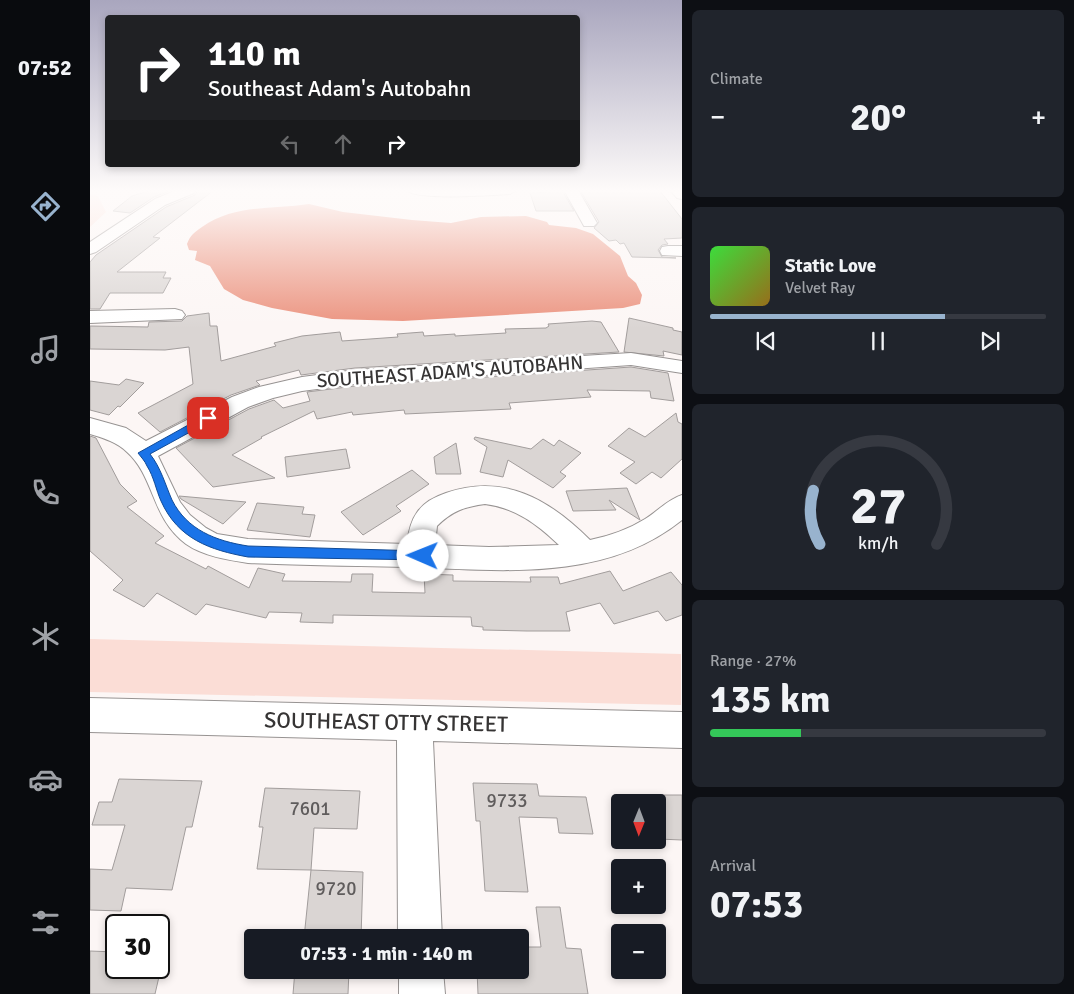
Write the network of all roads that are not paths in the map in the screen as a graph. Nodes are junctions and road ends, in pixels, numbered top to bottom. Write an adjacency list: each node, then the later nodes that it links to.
1 (110, 236): 2 (street)
2 (90, 250)
3 (175, 315): 4 (street)
4 (90, 317)
5 (682, 367): 7 (street, SOUTHEAST ADAM'S AUTOBAHN)
6 (90, 426): 7 (street)
7 (144, 453): 10 (street)
8 (682, 505): 9 (street)
9 (584, 552): 10 (street); 10 (street)
10 (423, 556)
11 (90, 715): 12 (street, SOUTHEAST OTTY STREET)
12 (415, 723): 13 (street, SOUTHEAST OTTY STREET); 14 (street)
13 (682, 730)
14 (420, 929)
15 (421, 979): 16 (street)
16 (422, 994)

